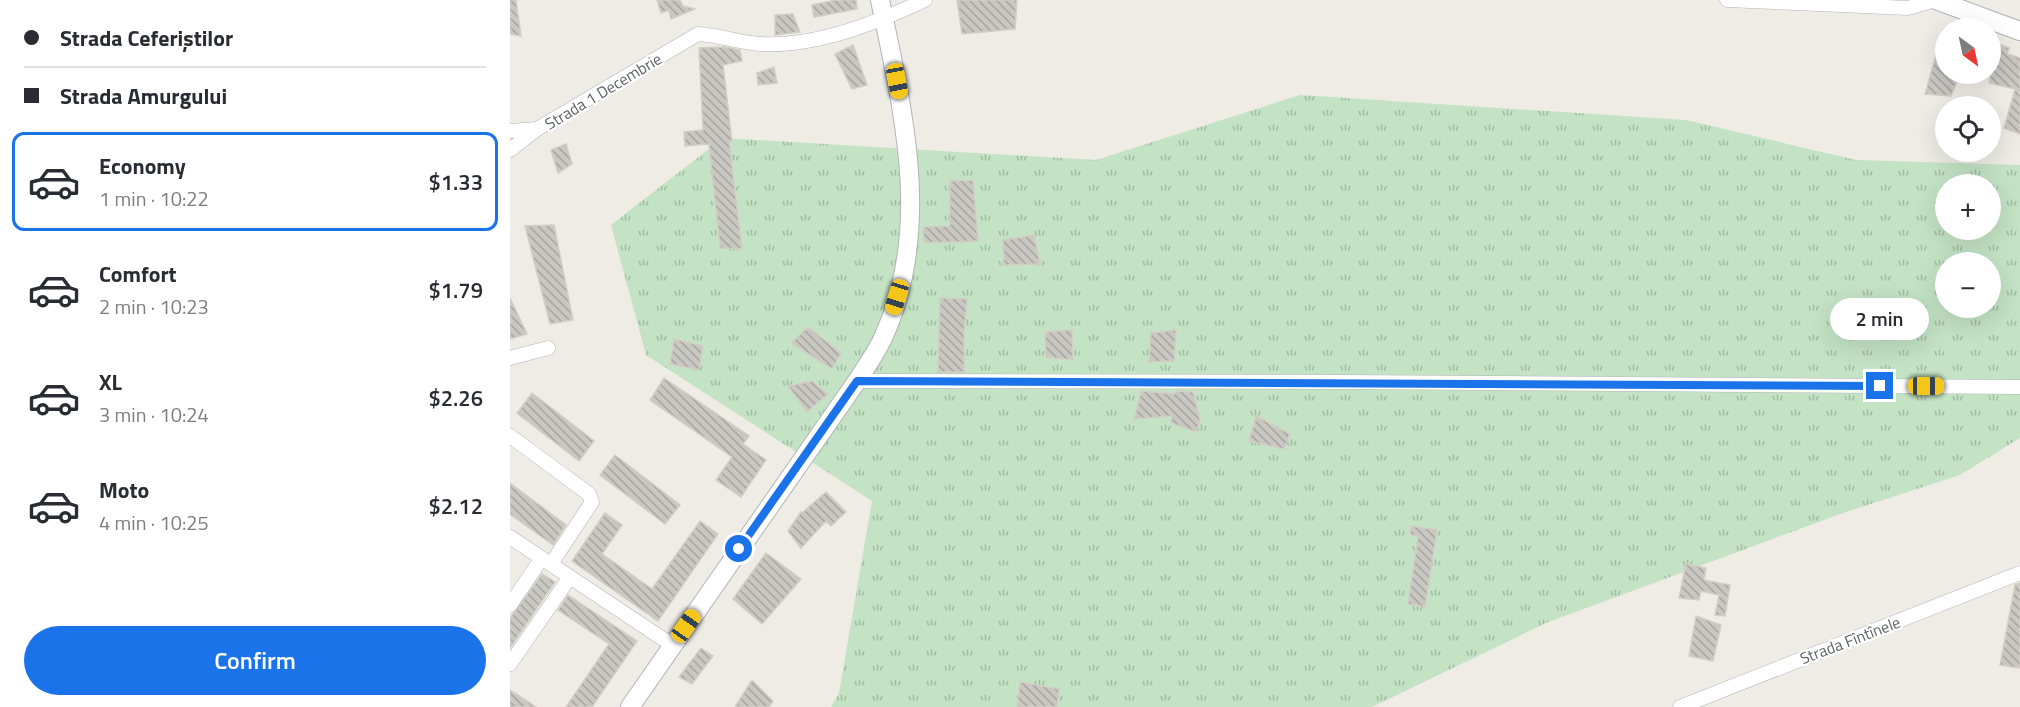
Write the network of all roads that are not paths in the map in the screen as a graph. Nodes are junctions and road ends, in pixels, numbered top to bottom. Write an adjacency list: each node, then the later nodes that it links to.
1 (925, 0): 4 (street)
2 (1727, 0): 3 (street)
3 (1936, 0): 5 (street)
4 (882, 9): 6 (street, Strada 1 Decembrie); 11 (street)
5 (2020, 31)
6 (537, 129): 7 (street); 8 (street, Strada 1 Decembrie)
7 (510, 131)
8 (510, 150)
9 (548, 348): 10 (street)
10 (510, 358)
11 (857, 381): 12 (street); 19 (street)
12 (2020, 387)
13 (510, 436): 15 (street)
14 (510, 537): 15 (street)
15 (546, 561): 17 (street); 18 (street)
16 (2020, 573): 22 (street, Strada Fîntînele)
17 (570, 577): 19 (street); 20 (street)
18 (510, 605)
19 (672, 645): 21 (street)
20 (510, 664)
21 (630, 707)
22 (1680, 707)

